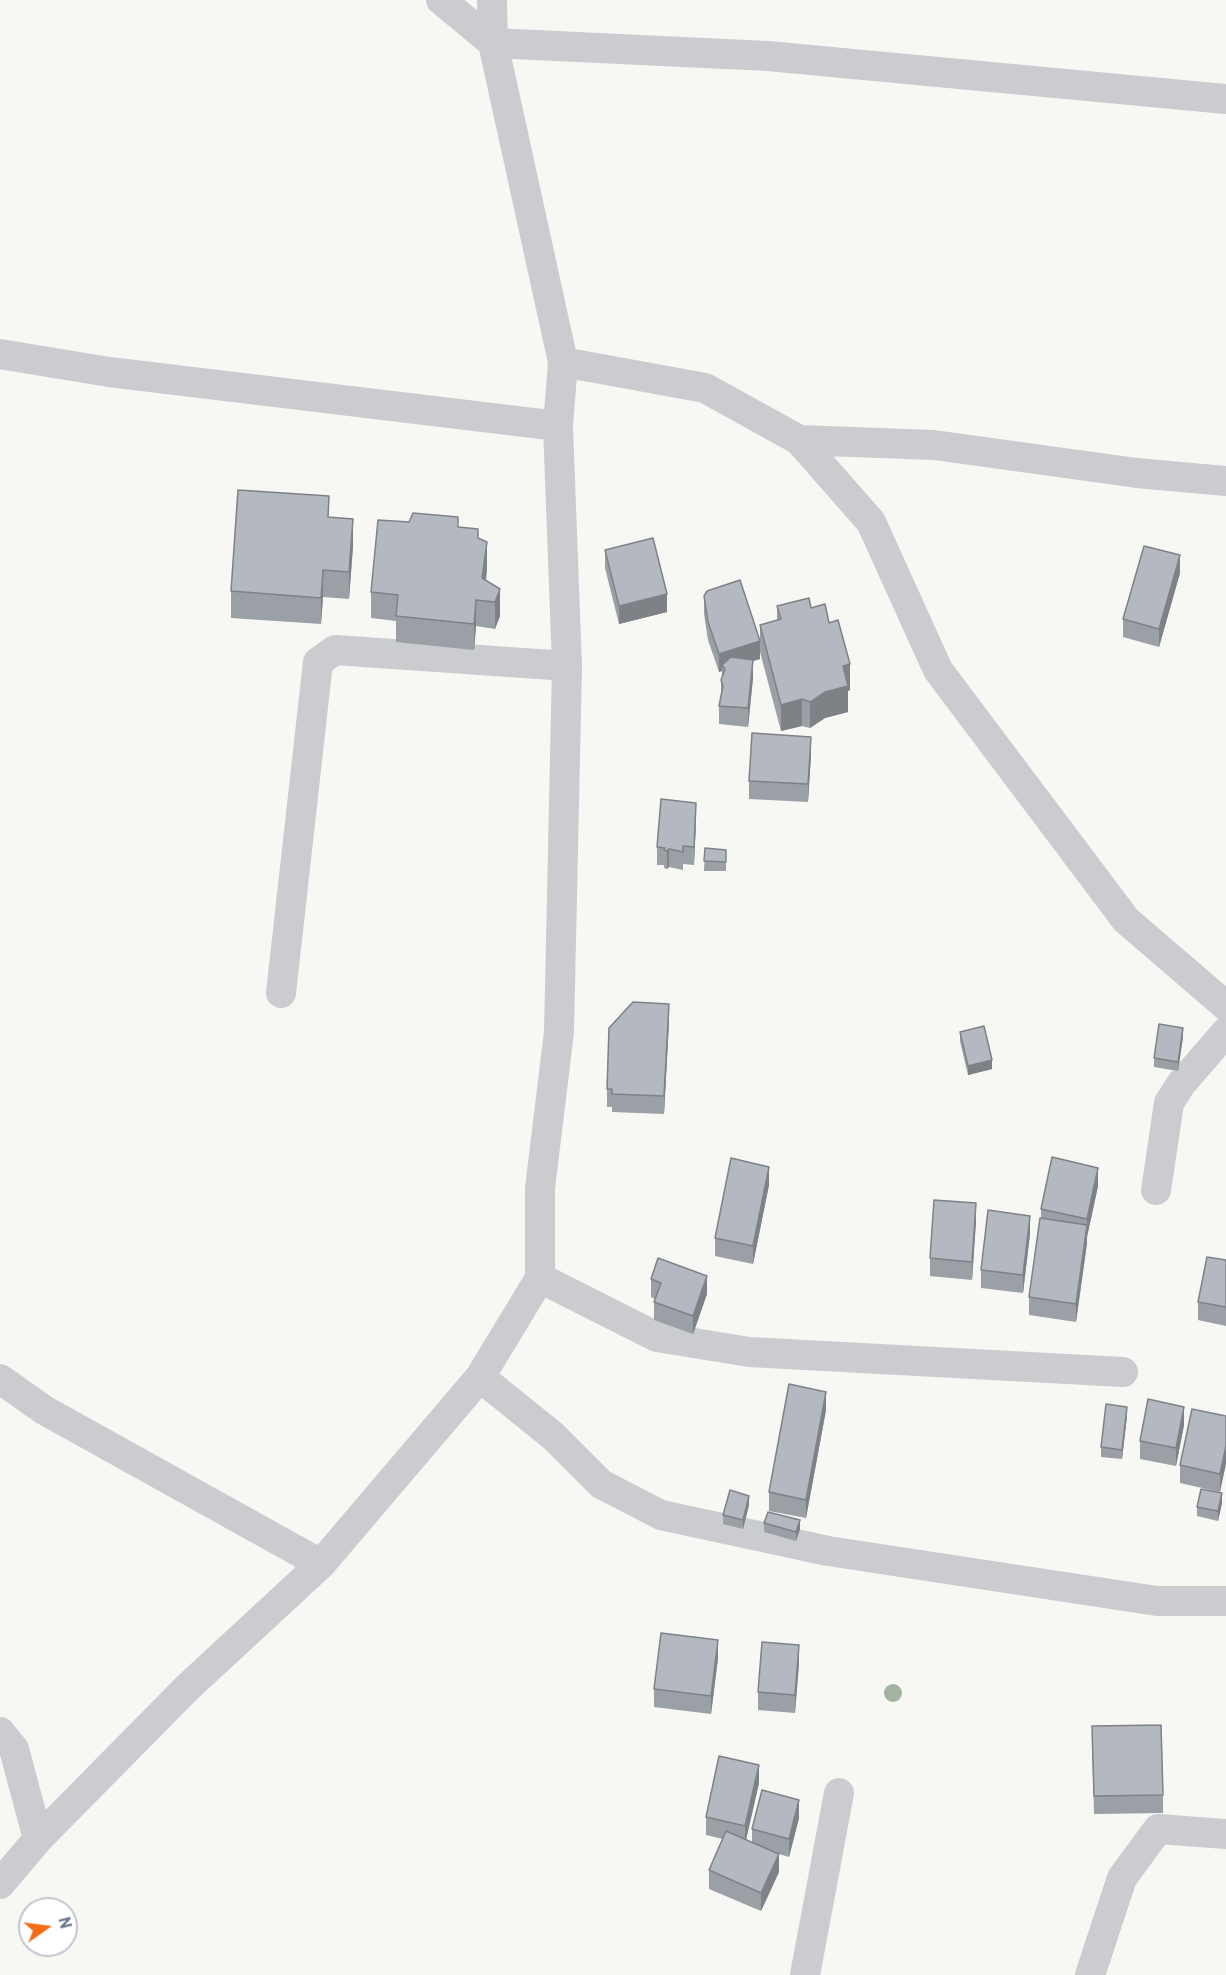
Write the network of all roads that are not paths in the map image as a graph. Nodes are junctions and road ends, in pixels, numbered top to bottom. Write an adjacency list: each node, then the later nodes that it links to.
1 (441, 0): 3 (street)
2 (492, 0): 3 (street)
3 (493, 43): 4 (street); 6 (street)
4 (1226, 99)
5 (0, 354): 7 (street)
6 (563, 362): 7 (street); 8 (street)
7 (558, 426): 10 (street)
8 (799, 440): 9 (street); 12 (street)
9 (1226, 481)
10 (567, 666): 11 (street); 15 (street)
11 (281, 993)
12 (1226, 1005)
13 (1226, 1032): 14 (street)
14 (1156, 1190)
15 (540, 1278): 16 (street); 17 (street)
16 (1124, 1372)
17 (480, 1377): 19 (street); 20 (street)
18 (0, 1379): 19 (street)
19 (321, 1564): 24 (street)
20 (1226, 1601)
21 (0, 1732): 24 (street)
22 (839, 1792): 26 (street)
23 (1226, 1834): 27 (street)
24 (39, 1839): 25 (street)
25 (0, 1884)
26 (805, 1975)
27 (1090, 1975)

